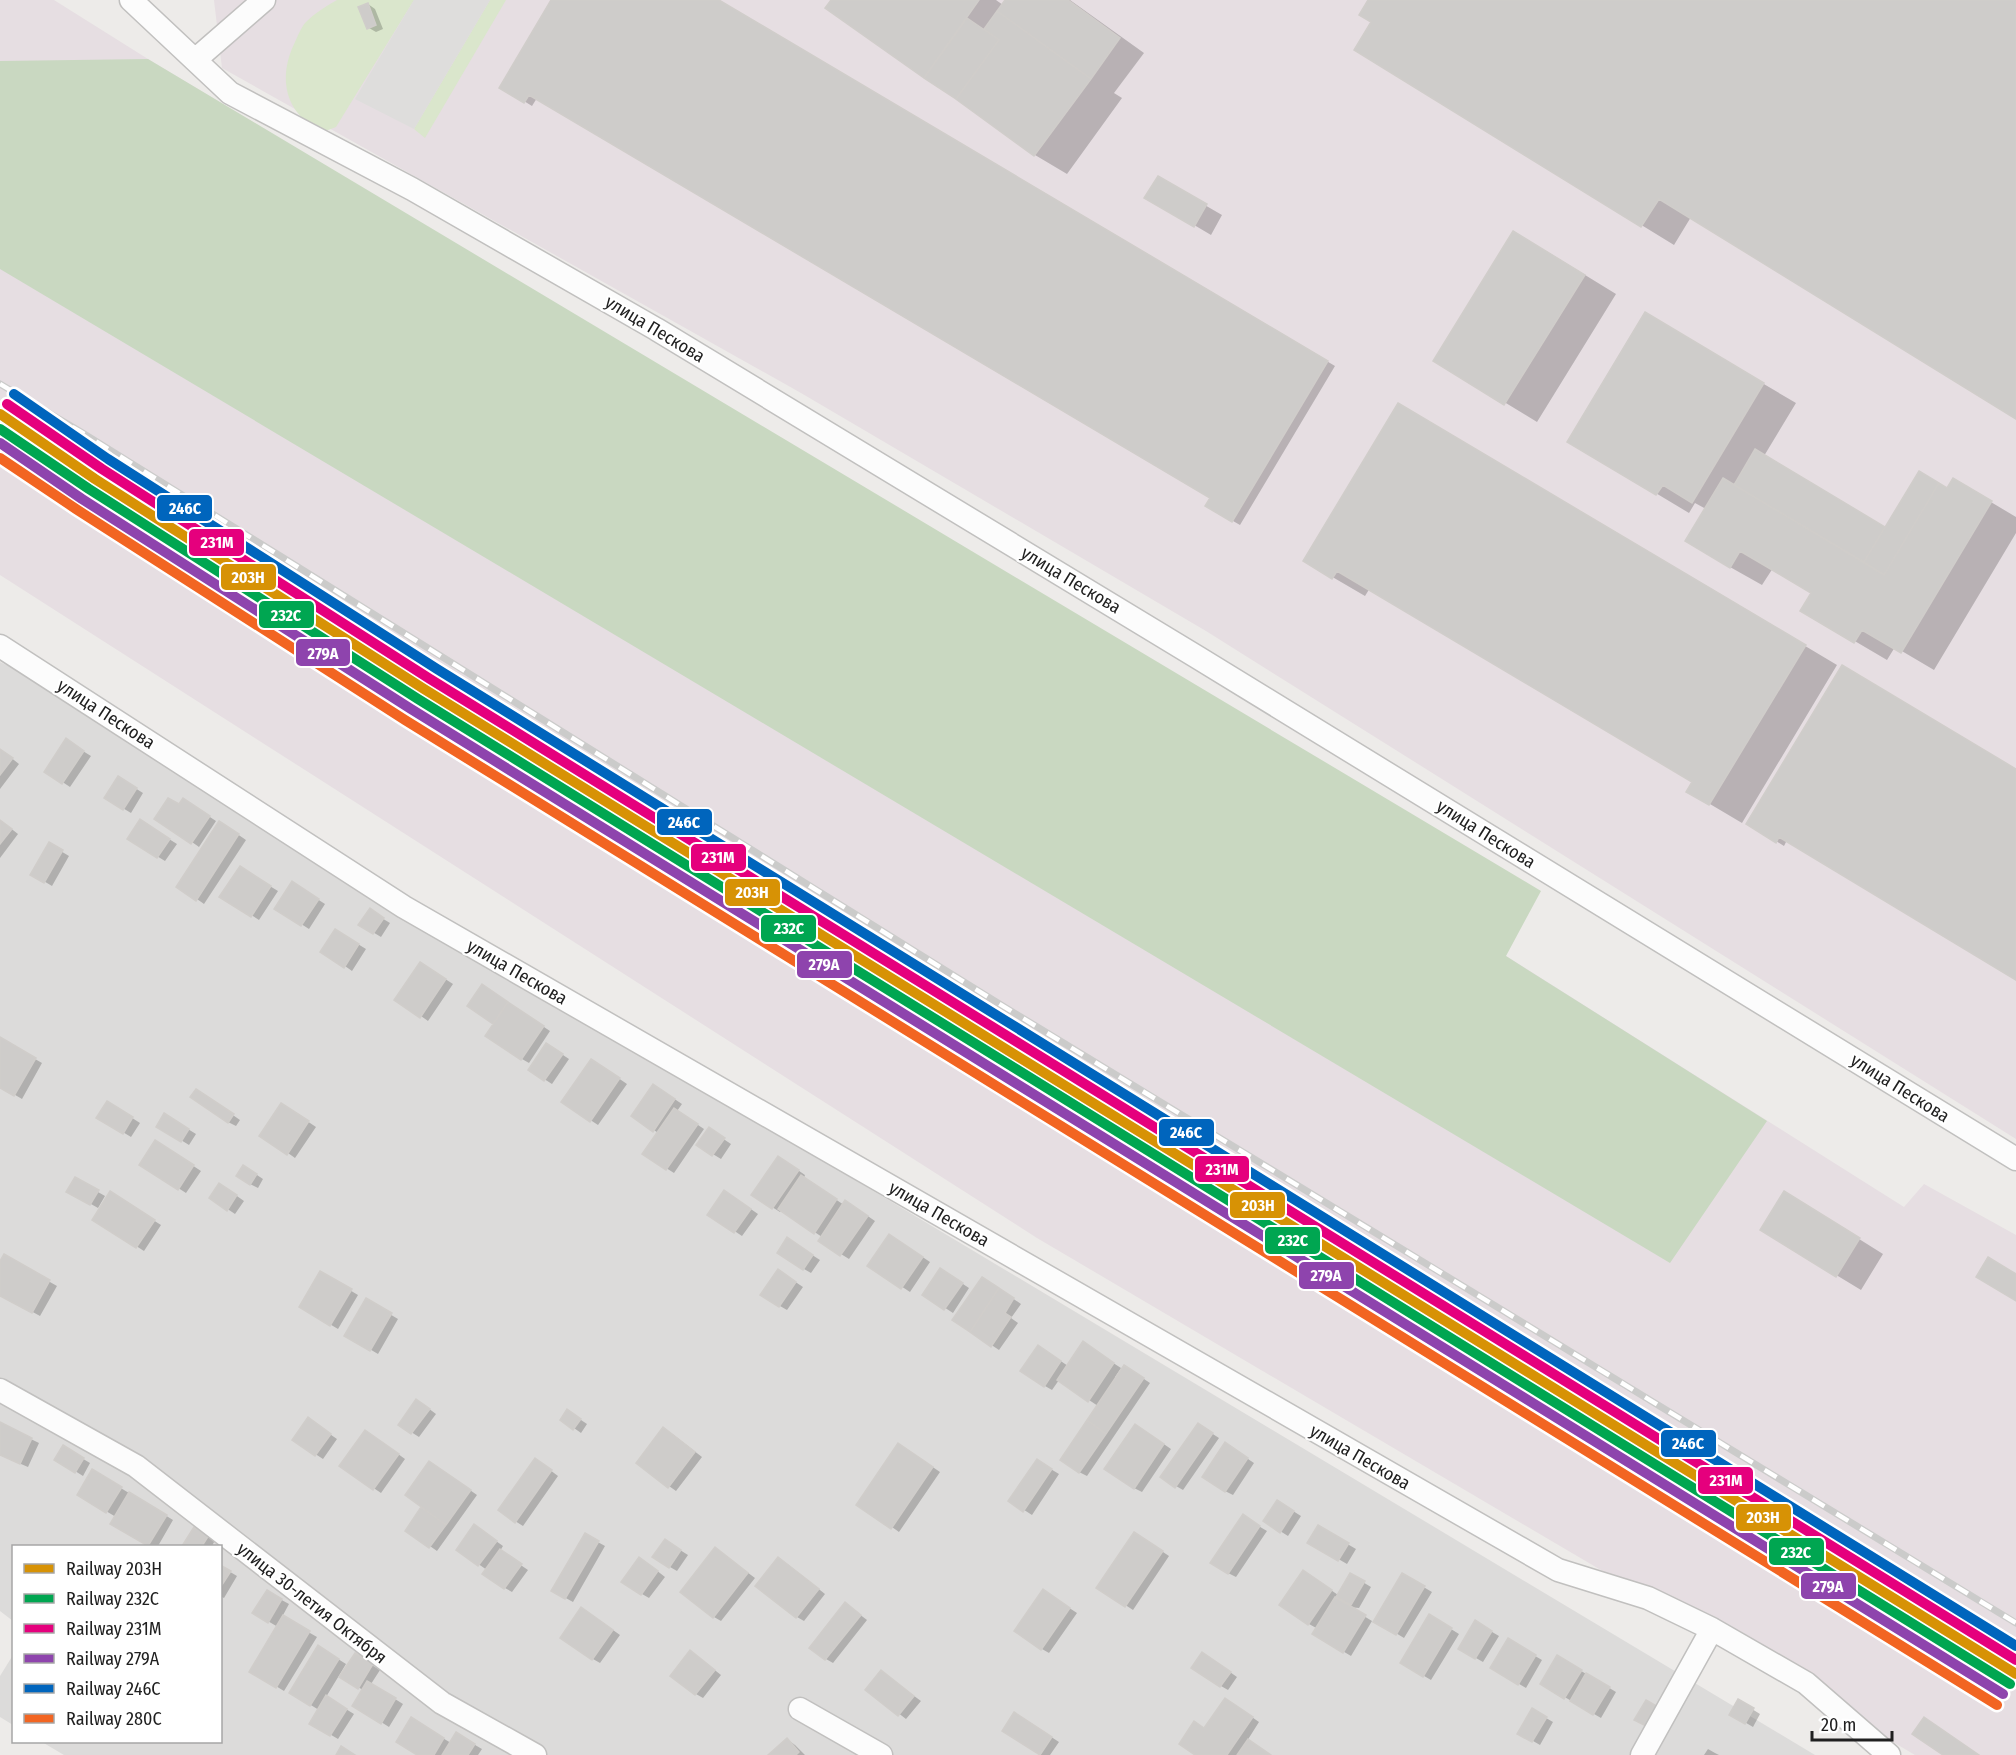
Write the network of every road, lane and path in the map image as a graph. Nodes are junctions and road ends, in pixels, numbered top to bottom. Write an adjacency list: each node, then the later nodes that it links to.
1 (131, 0): 3 (street, улица Пескова)
2 (264, 0): 3 (street)
3 (195, 60): 5 (street, улица Пескова)
4 (0, 646): 7 (street, улица Пескова)
5 (2016, 1159)
6 (0, 1390): 9 (street, улица 30-летия Октября)
7 (1712, 1629): 11 (street); 12 (street, улица Пескова)
8 (800, 1710): 10 (street)
9 (535, 1755)
10 (881, 1755)
11 (1642, 1755)
12 (1889, 1755)

